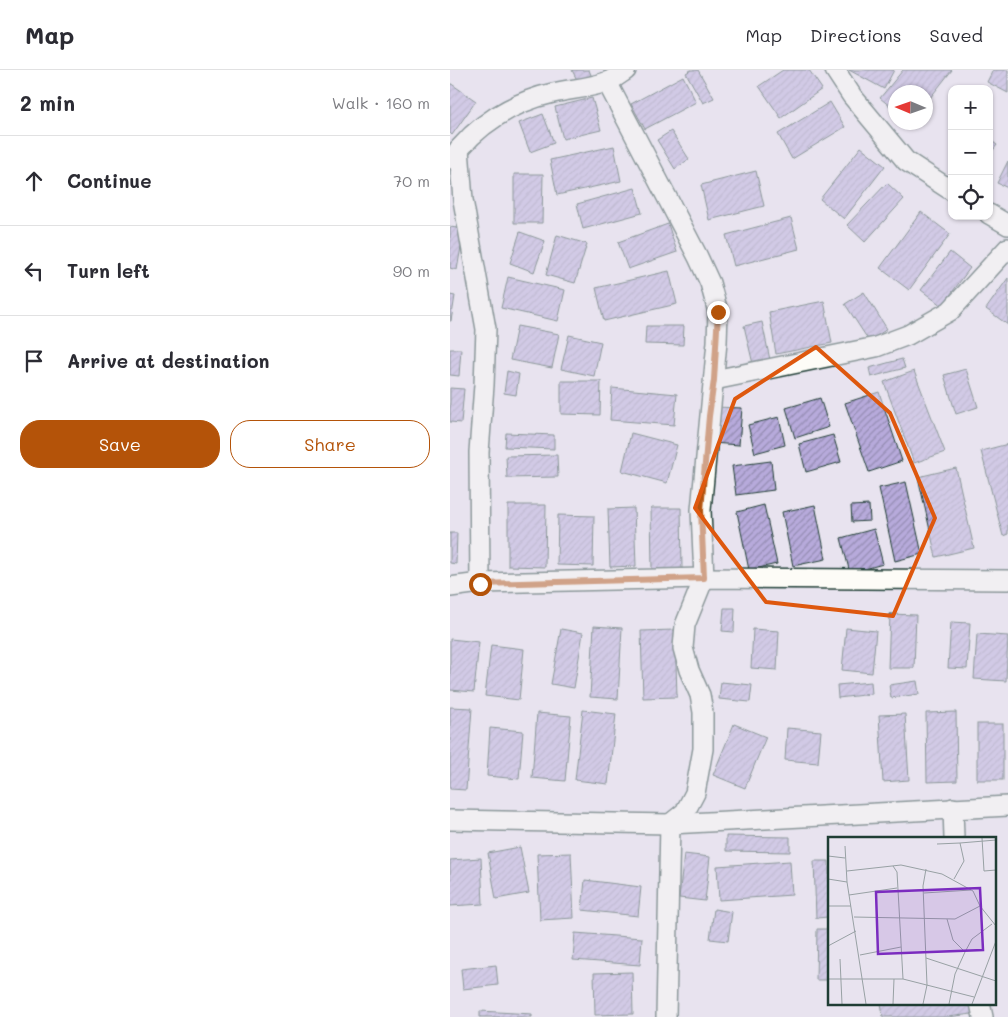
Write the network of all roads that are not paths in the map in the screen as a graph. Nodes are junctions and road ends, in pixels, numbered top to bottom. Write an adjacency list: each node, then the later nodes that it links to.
1 (626, 70): 3 (street)
2 (835, 70): 5 (street)
3 (607, 82): 4 (street); 9 (street)
4 (455, 156): 12 (street)
5 (948, 188)
6 (993, 216): 7 (street)
7 (1008, 225)
8 (1008, 248): 9 (street)
9 (714, 380): 10 (street)
10 (704, 578): 11 (street); 12 (street); 17 (street)
11 (1008, 580)
12 (480, 584): 13 (street)
13 (450, 587)
14 (1008, 806): 15 (street)
15 (952, 808): 17 (street); 18 (street)
16 (450, 820): 17 (street)
17 (670, 824): 20 (street)
18 (954, 837)
19 (980, 1004): 21 (street)
20 (666, 1017)
21 (983, 1017)

